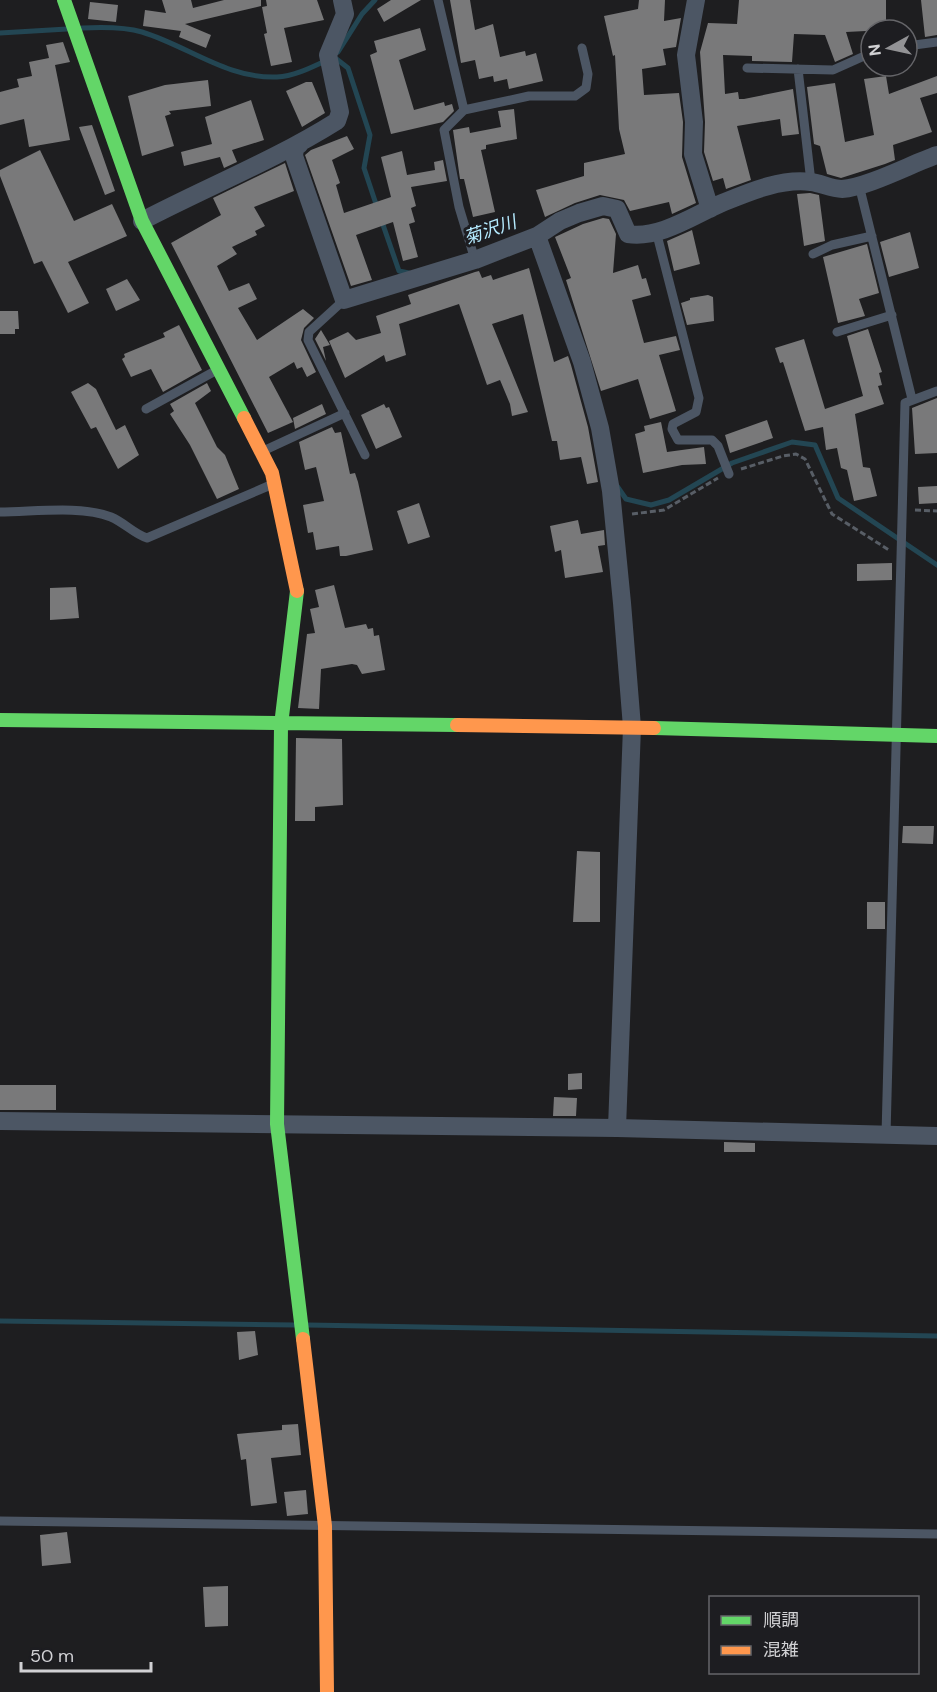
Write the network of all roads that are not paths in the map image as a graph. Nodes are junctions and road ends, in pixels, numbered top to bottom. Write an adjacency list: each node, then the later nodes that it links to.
1 (64, 0): 17 (street)
2 (438, 0): 11 (lane)
3 (696, 0): 16 (street)
4 (348, 2): 12 (street)
5 (937, 42): 6 (lane)
6 (919, 44)
7 (582, 48): 11 (lane)
8 (859, 58): 10 (lane)
9 (747, 68): 10 (lane)
10 (798, 69): 14 (lane)
11 (464, 110): 22 (lane)
12 (300, 144): 17 (street); 23 (street)
13 (937, 155): 15 (street)
14 (811, 182): 15 (street); 16 (street)
15 (859, 185): 20 (lane)
16 (710, 209): 18 (street)
17 (142, 221): 26 (street)
18 (656, 231): 19 (street); 33 (lane)
19 (537, 236): 22 (street); 38 (street)
20 (872, 236): 21 (lane); 24 (lane)
21 (813, 254)
22 (476, 260): 23 (street)
23 (344, 300): 30 (lane)
24 (892, 315): 25 (lane); 28 (lane)
25 (837, 332)
26 (219, 369): 29 (lane); 31 (street)
27 (937, 391): 28 (lane)
28 (912, 399): 39 (lane)
29 (146, 409)
30 (345, 413): 31 (lane); 32 (lane)
31 (261, 452): 34 (street)
32 (365, 455)
33 (729, 474)
34 (275, 483): 35 (lane); 37 (street)
35 (0, 512)
36 (0, 720): 37 (street)
37 (281, 725): 38 (street); 42 (street)
38 (632, 727): 39 (street); 43 (street)
39 (897, 735): 40 (street); 44 (lane)
40 (937, 736)
41 (0, 1121): 42 (street)
42 (277, 1124): 43 (street); 47 (street)
43 (617, 1128): 44 (street)
44 (886, 1135): 45 (street)
45 (937, 1136)
46 (0, 1521): 47 (lane)
47 (325, 1526): 48 (lane); 49 (street)
48 (937, 1534)
49 (327, 1692)

